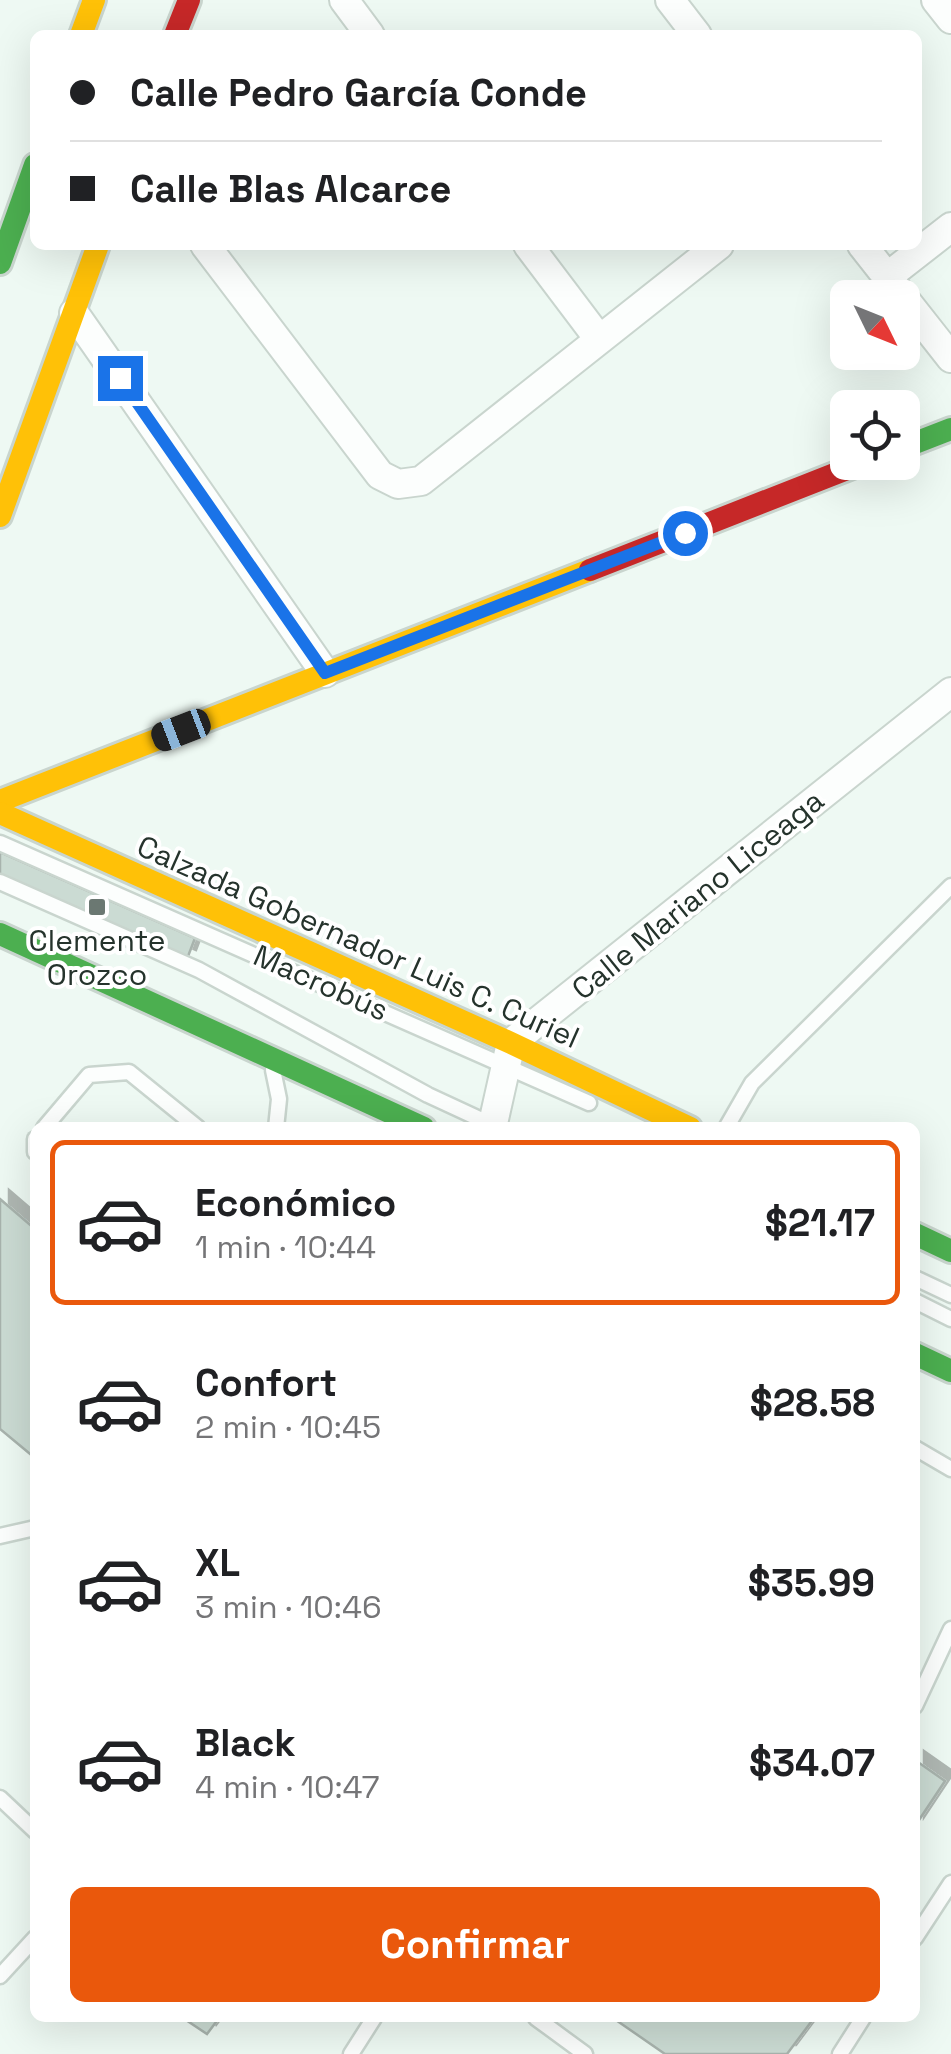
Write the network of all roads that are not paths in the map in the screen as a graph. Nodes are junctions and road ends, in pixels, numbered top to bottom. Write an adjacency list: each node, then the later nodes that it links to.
1 (94, 0): 7 (street)
2 (189, 0): 8 (street)
3 (344, 0): 9 (street)
4 (670, 0): 10 (street)
5 (936, 0): 6 (street)
6 (951, 19)
7 (83, 30)
8 (178, 30)
9 (366, 30)
10 (693, 30)
11 (30, 179): 20 (street)
12 (951, 227): 18 (street)
13 (96, 250): 22 (street)
14 (210, 250): 23 (street)
15 (532, 250): 23 (street)
16 (714, 250): 23 (street)
17 (866, 250): 21 (street)
18 (922, 250)
19 (922, 250): 21 (street)
20 (0, 263)
21 (887, 277): 24 (street)
22 (74, 312): 28 (street); 29 (street)
23 (599, 339)
24 (951, 358)
25 (951, 429): 26 (street)
26 (920, 441)
27 (830, 476): 29 (street)
28 (0, 516)
29 (325, 673): 31 (street)
30 (951, 692): 37 (street, Calle Mariano Liceaga)
31 (0, 801)
32 (0, 813): 37 (street, Calzada Gobernador Luis C. Curiel)
33 (0, 842): 37 (lane, Macrobús)
34 (0, 882): 44 (lane, Macrobús)
35 (951, 886): 47 (lane)
36 (0, 934): 38 (street)
37 (508, 1054): 39 (lane, Macrobús); 45 (street); 46 (street, Calzada Gobernador Luis C. Curiel)
38 (268, 1058): 42 (lane); 43 (street)
39 (608, 1112)
40 (49, 1122): 41 (lane)
41 (191, 1122)
42 (277, 1122)
43 (404, 1122)
44 (485, 1122)
45 (496, 1122)
46 (675, 1122)
47 (729, 1122)
48 (920, 1236): 49 (street)
49 (951, 1250)
50 (920, 1280): 51 (lane)
51 (951, 1296)
52 (920, 1304): 53 (lane)
53 (951, 1319)
54 (920, 1356): 55 (street)
55 (951, 1371)
56 (920, 1451): 57 (lane)
57 (951, 1469)
58 (30, 1529): 59 (lane)
59 (0, 1536)
60 (951, 1629): 61 (lane)
61 (920, 1695)
62 (0, 1798): 63 (lane)
63 (30, 1827)
64 (951, 1883): 65 (lane)
65 (920, 1930)
66 (30, 1943): 67 (lane)
67 (0, 1976)
68 (371, 2022): 71 (lane)
69 (541, 2022): 72 (lane)
70 (860, 2022): 73 (lane)
71 (351, 2054)
72 (585, 2054)
73 (840, 2054)

